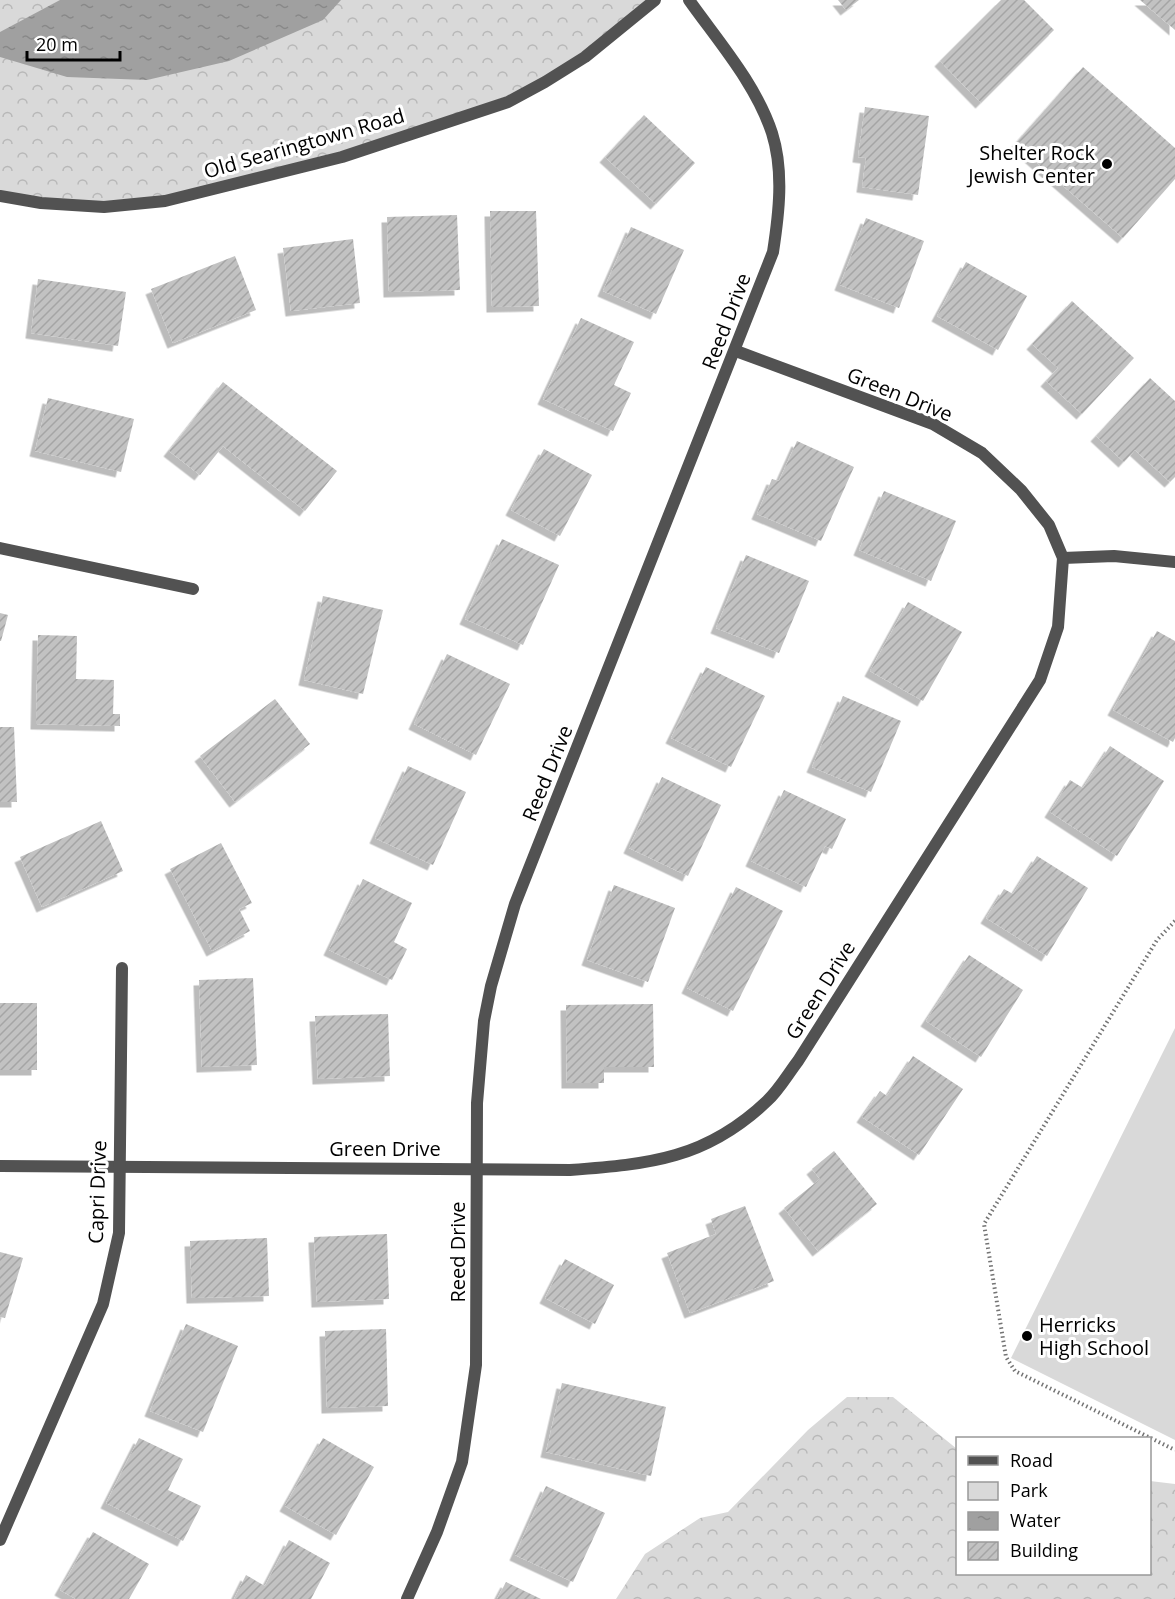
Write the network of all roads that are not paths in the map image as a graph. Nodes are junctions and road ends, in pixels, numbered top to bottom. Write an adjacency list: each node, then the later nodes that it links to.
1 (655, 0): 3 (street, Old Searingtown Road)
2 (689, 0): 4 (street, Reed Drive)
3 (0, 196)
4 (736, 351): 6 (street, Green Drive); 12 (street, Reed Drive)
5 (0, 548): 8 (street)
6 (1064, 558): 7 (street); 12 (street, Green Drive)
7 (1175, 562)
8 (193, 589)
9 (122, 968): 11 (street, Capri Drive)
10 (0, 1166): 11 (street, Green Drive)
11 (118, 1166): 12 (street, Green Drive); 13 (street, Capri Drive)
12 (477, 1168): 14 (street, Reed Drive)
13 (0, 1540)
14 (407, 1599)

